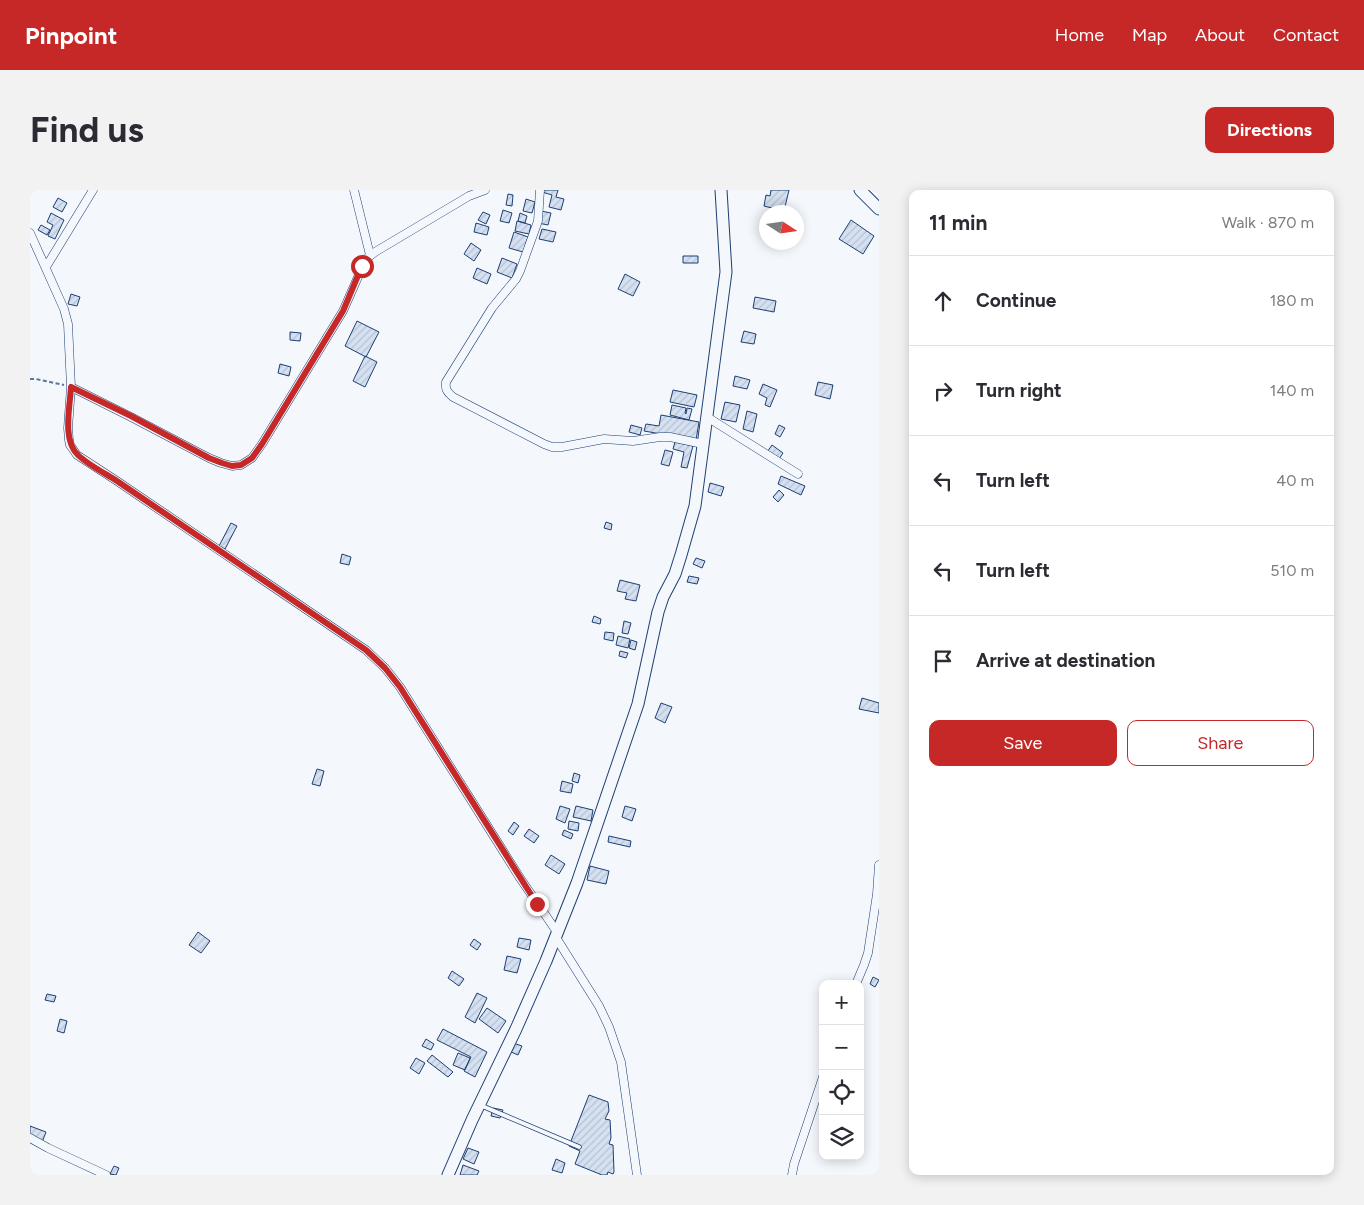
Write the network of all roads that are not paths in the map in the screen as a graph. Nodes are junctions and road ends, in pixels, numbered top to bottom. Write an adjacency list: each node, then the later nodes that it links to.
1 (93, 190): 10 (street)
2 (354, 190): 9 (street)
3 (485, 190): 9 (street)
4 (540, 190): 13 (street)
5 (721, 190): 12 (street)
6 (860, 190): 7 (street)
7 (879, 209)
8 (30, 233): 10 (street)
9 (370, 255): 11 (street)
10 (46, 267): 11 (street)
11 (71, 387): 16 (street)
12 (706, 417): 13 (street); 14 (street)
13 (703, 444): 16 (street)
14 (798, 474)
15 (879, 865): 17 (street)
16 (556, 934): 19 (street); 24 (street)
17 (858, 980)
18 (819, 1088): 25 (street)
19 (480, 1105): 21 (lane); 23 (street)
20 (30, 1138): 22 (street)
21 (579, 1147)
22 (106, 1175)
23 (448, 1175)
24 (638, 1175)
25 (792, 1175)

